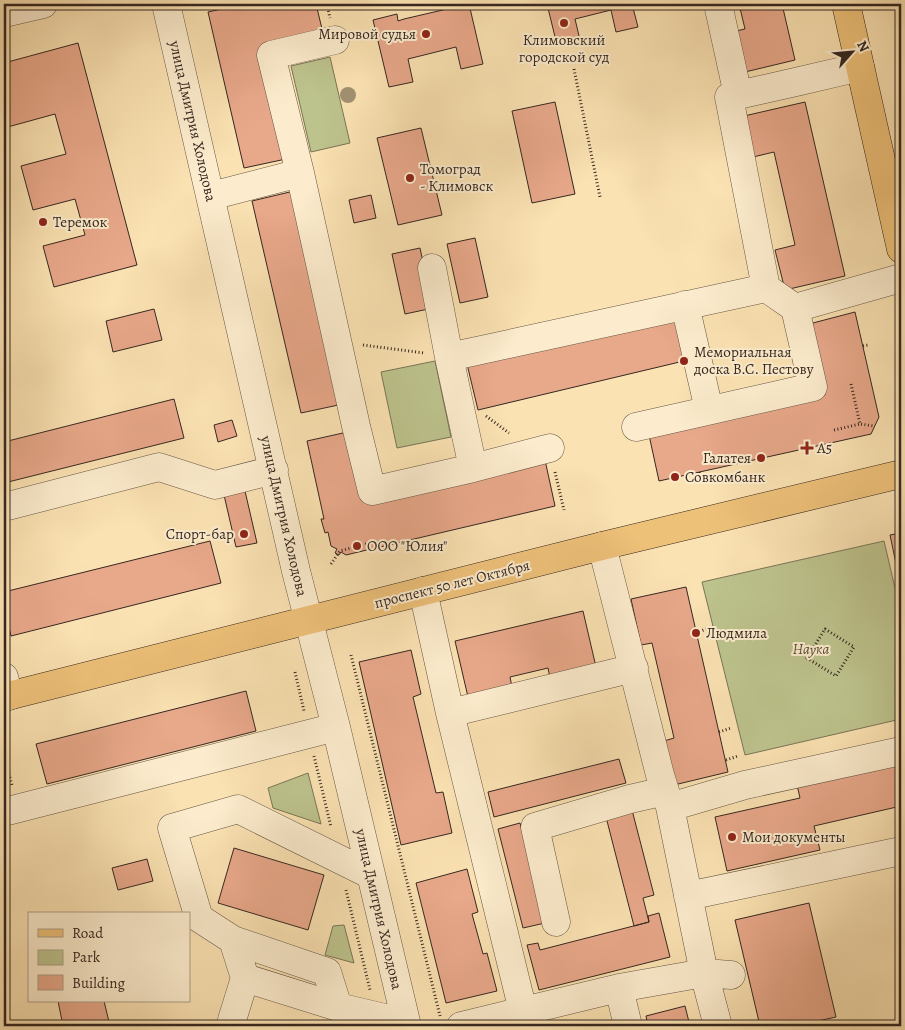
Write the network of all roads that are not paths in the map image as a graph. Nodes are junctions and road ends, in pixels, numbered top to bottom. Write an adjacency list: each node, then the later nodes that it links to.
1 (42, 4): 5 (street)
2 (166, 4): 10 (street, улица Дмитрия Холодова)
3 (718, 4): 8 (street)
4 (846, 4): 7 (main road)
5 (4, 13)
6 (335, 40): 9 (street)
7 (860, 67): 8 (street); 11 (main road)
8 (738, 95): 14 (street)
9 (300, 173): 10 (street); 21 (street)
10 (211, 196): 22 (street, улица Дмитрия Холодова)
11 (901, 249)
12 (432, 268): 17 (street)
13 (901, 278): 16 (street)
14 (766, 288): 15 (street); 16 (street)
15 (685, 305): 17 (street); 18 (street)
16 (795, 308): 18 (street)
17 (449, 357): 21 (street)
18 (709, 410): 19 (street)
19 (636, 426)
20 (542, 450): 21 (street)
21 (474, 468)
22 (274, 470): 24 (street); 27 (street, улица Дмитрия Холодова)
23 (901, 474): 25 (main road, проспект 50 лет Октября)
24 (4, 508)
25 (602, 546): 26 (main road, проспект 50 лет Октября); 28 (street)
26 (422, 591): 27 (main road, проспект 50 лет Октября); 30 (street)
27 (309, 620): 29 (main road, проспект 50 лет Октября); 31 (street, улица Дмитрия Холодова)
28 (634, 668): 30 (street); 33 (street)
29 (5, 690)
30 (450, 713): 45 (street)
31 (336, 727): 34 (street); 36 (street, улица Дмитрия Холодова)
32 (901, 751): 33 (street)
33 (668, 799): 37 (street); 38 (street)
34 (11, 810)
35 (901, 851): 37 (street)
36 (371, 875): 39 (street); 47 (street, улица Дмитрия Холодова)
37 (688, 896): 40 (street)
38 (556, 922)
39 (233, 940): 42 (street); 44 (street)
40 (704, 973): 41 (street); 43 (street); 50 (street)
41 (731, 975)
42 (246, 978): 44 (street); 48 (street)
43 (619, 988): 45 (street); 49 (street)
44 (338, 1007): 47 (street)
45 (514, 1018): 46 (street)
46 (451, 1023)
47 (407, 1025)
48 (234, 1026)
49 (628, 1026)
50 (718, 1026)

